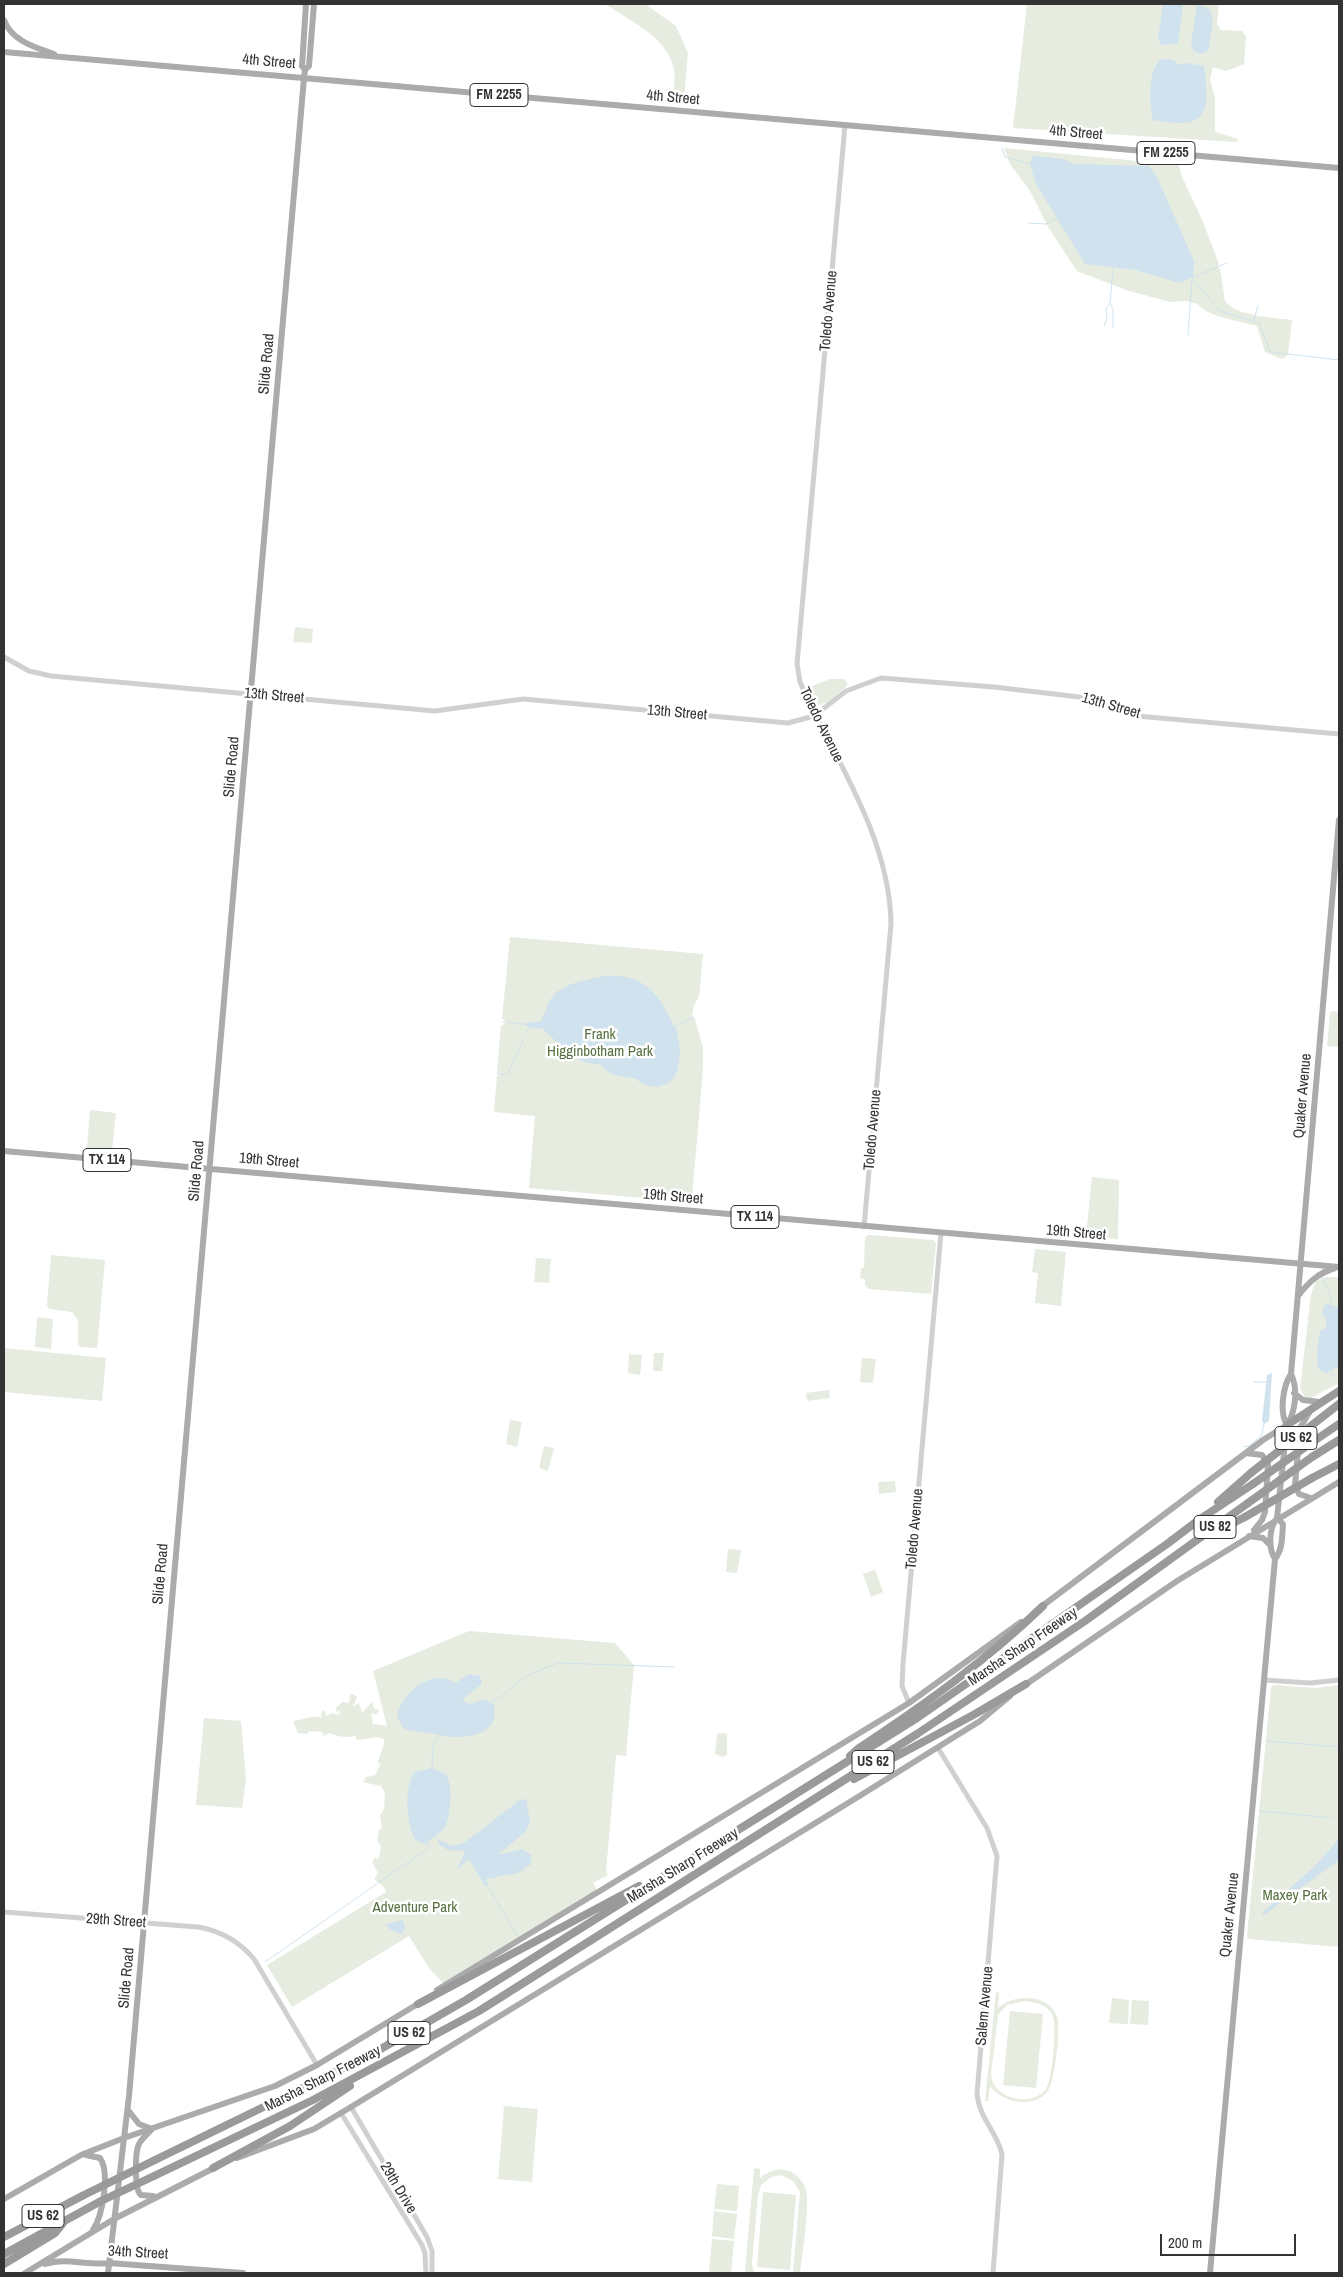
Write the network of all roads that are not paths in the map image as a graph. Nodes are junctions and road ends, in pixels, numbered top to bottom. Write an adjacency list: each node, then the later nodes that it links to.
1 (306, 4): 6 (main road, Slide Road)
2 (314, 4): 6 (main road, Slide Road)
3 (4, 20): 5 (main road)
4 (4, 52): 5 (main road, 4th Street / FM 2255)
5 (65, 57): 7 (main road, 4th Street / FM 2255)
6 (305, 70): 7 (main road, Slide Road)
7 (304, 78): 8 (main road, 4th Street / FM 2255); 11 (main road, Slide Road)
8 (845, 125): 9 (main road, 4th Street / FM 2255); 12 (street, Toledo Avenue)
9 (1339, 168)
10 (4, 657): 11 (street, 13th Street)
11 (251, 694): 12 (street, 13th Street); 16 (main road, Slide Road)
12 (815, 715): 13 (street, 13th Street); 17 (street, Toledo Avenue)
13 (1339, 734)
14 (1339, 820): 19 (main road, Quaker Avenue)
15 (4, 1151): 16 (main road, 19th Street / TX 114)
16 (210, 1169): 17 (main road, 19th Street / TX 114); 50 (main road, Slide Road)
17 (864, 1226): 18 (main road, 19th Street / TX 114)
18 (941, 1233): 19 (main road, 19th Street / TX 114); 44 (street, Toledo Avenue)
19 (1300, 1264): 20 (main road, 19th Street / TX 114); 21 (main road, Quaker Avenue)
20 (1339, 1267): 21 (main road)
21 (1297, 1297): 22 (main road, Quaker Avenue)
22 (1291, 1374): 24 (main road, Quaker Avenue); 27 (main road, Quaker Avenue)
23 (1339, 1391): 25 (highway)
24 (1294, 1392): 25 (main road); 27 (main road, Quaker Avenue)
25 (1320, 1402): 27 (highway); 33 (main road)
26 (1339, 1404): 35 (highway, US 62, bridge)
27 (1287, 1424): 30 (main road, Marsha Sharp Freeway); 34 (main road, Quaker Avenue)
28 (1339, 1424): 35 (highway, Marsha Sharp Freeway / US 82, bridge)
29 (1339, 1440): 38 (highway, Marsha Sharp Freeway / US 82, bridge)
30 (1246, 1453): 36 (main road); 40 (main road, Marsha Sharp Freeway)
31 (1339, 1464): 38 (highway, US 62, bridge)
32 (1339, 1482): 33 (main road, Marsha Sharp Freeway)
33 (1311, 1498): 34 (main road, Marsha Sharp Freeway)
34 (1277, 1518): 36 (main road, Marsha Sharp Freeway); 37 (main road, Quaker Avenue); 39 (main road, Quaker Avenue)
35 (1200, 1519): 46 (highway, Marsha Sharp Freeway / US 62)
36 (1248, 1536): 37 (main road); 43 (main road, Marsha Sharp Freeway)
37 (1271, 1546): 39 (main road, Quaker Avenue)
38 (1182, 1550): 47 (highway, Marsha Sharp Freeway / US 62)
39 (1275, 1559): 41 (main road, Quaker Avenue)
40 (1043, 1606): 44 (main road, Marsha Sharp Freeway); 46 (highway)
41 (1264, 1680): 42 (street); 79 (main road, Quaker Avenue)
42 (1339, 1680)
43 (1026, 1684): 45 (main road, Marsha Sharp Freeway); 47 (highway)
44 (909, 1703): 51 (main road, Marsha Sharp Freeway)
45 (938, 1748): 54 (main road, Marsha Sharp Freeway); 78 (street, Salem Avenue)
46 (840, 1767): 48 (highway, Marsha Sharp Freeway / US 62)
47 (800, 1808): 53 (highway, Marsha Sharp Freeway / US 62)
48 (651, 1883): 51 (highway); 68 (highway, Marsha Sharp Freeway / US 62, bridge)
49 (4, 1912): 50 (street, 29th Street)
50 (144, 1922): 52 (street, 29th Street); 55 (main road, Slide Road)
51 (418, 2004): 52 (main road, Marsha Sharp Freeway)
52 (317, 2065): 57 (main road, Marsha Sharp Freeway)
53 (381, 2066): 62 (highway); 65 (highway, Marsha Sharp Freeway / US 62, bridge)
54 (351, 2107): 56 (main road, Marsha Sharp Freeway); 59 (street, 29th Drive)
55 (128, 2110): 57 (main road); 58 (main road, Slide Road)
56 (341, 2113): 61 (street, 29th Drive); 62 (main road, Marsha Sharp Freeway)
57 (152, 2129): 58 (main road, Marsha Sharp Freeway); 63 (main road)
58 (124, 2138): 60 (main road, Marsha Sharp Freeway); 66 (main road, Slide Road)
59 (375, 2151): 61 (street); 77 (street, 29th Drive)
60 (81, 2156): 64 (main road, Marsha Sharp Freeway); 67 (main road)
61 (367, 2156): 76 (street, 29th Drive)
62 (212, 2168): 63 (main road, Marsha Sharp Freeway)
63 (160, 2195): 66 (main road, Marsha Sharp Freeway)
64 (4, 2199)
65 (66, 2219): 69 (highway, Marsha Sharp Freeway / US 62); 71 (highway)
66 (114, 2219): 67 (main road, Marsha Sharp Freeway); 70 (main road, Slide Road)
67 (91, 2233): 72 (main road, Marsha Sharp Freeway)
68 (4, 2237)
69 (4, 2254)
70 (109, 2263): 72 (main road, 34th Street); 74 (main road, Slide Road); 75 (main road, 34th Street)
71 (4, 2264)
72 (34, 2268): 73 (main road, Marsha Sharp Freeway)
73 (25, 2273)
74 (108, 2273)
75 (243, 2273)
76 (426, 2273)
77 (432, 2273)
78 (993, 2273)
79 (1210, 2273)

